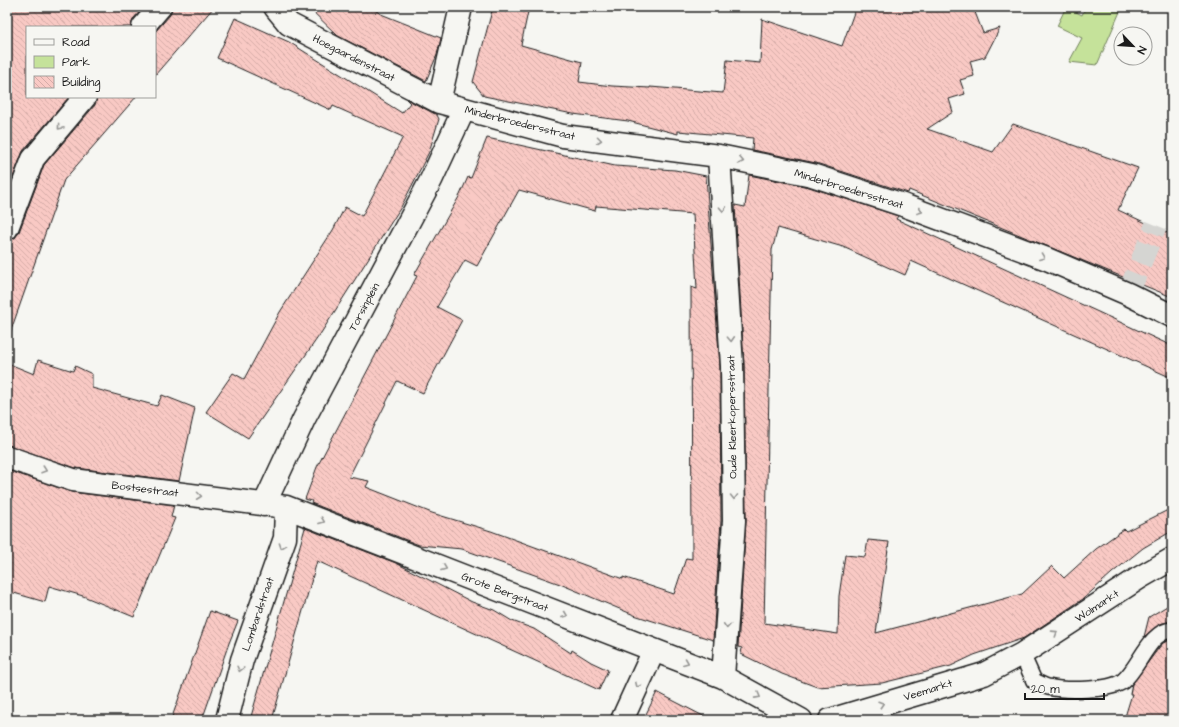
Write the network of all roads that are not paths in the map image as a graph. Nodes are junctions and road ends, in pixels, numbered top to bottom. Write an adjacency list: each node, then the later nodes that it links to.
1 (160, 7): 4 (street)
2 (275, 7): 6 (street, Hoegaardenstraat)
3 (461, 7): 6 (street)
4 (144, 26)
5 (84, 98): 9 (street, one-way to 9)
6 (439, 102): 7 (street, Minderbroedersstraat)
7 (464, 109): 8 (street, Minderbroedersstraat, one-way to 8); 12 (street, Torsinplein)
8 (719, 156): 10 (street, Minderbroedersstraat, one-way to 10); 18 (street, Oude Kleerkopersstraat, one-way to 18)
9 (7, 228)
10 (1172, 316)
11 (7, 458): 12 (street, Bostsestraat, one-way to 12)
12 (264, 504): 13 (street, Bostsestraat)
13 (286, 507): 16 (street, Grote Bergstraat, one-way to 16); 19 (street, Lombardstraat, one-way to 19)
14 (1172, 559): 17 (street, Wolmarkt, one-way to 14)
15 (1172, 630): 17 (lane)
16 (654, 650): 18 (street, Grote Bergstraat, one-way to 18); 20 (street, one-way to 20)
17 (1022, 654): 22 (street, Veemarkt, one-way to 17)
18 (723, 678): 21 (street, one-way to 21)
19 (227, 720)
20 (622, 720)
21 (801, 720)
22 (830, 720)

